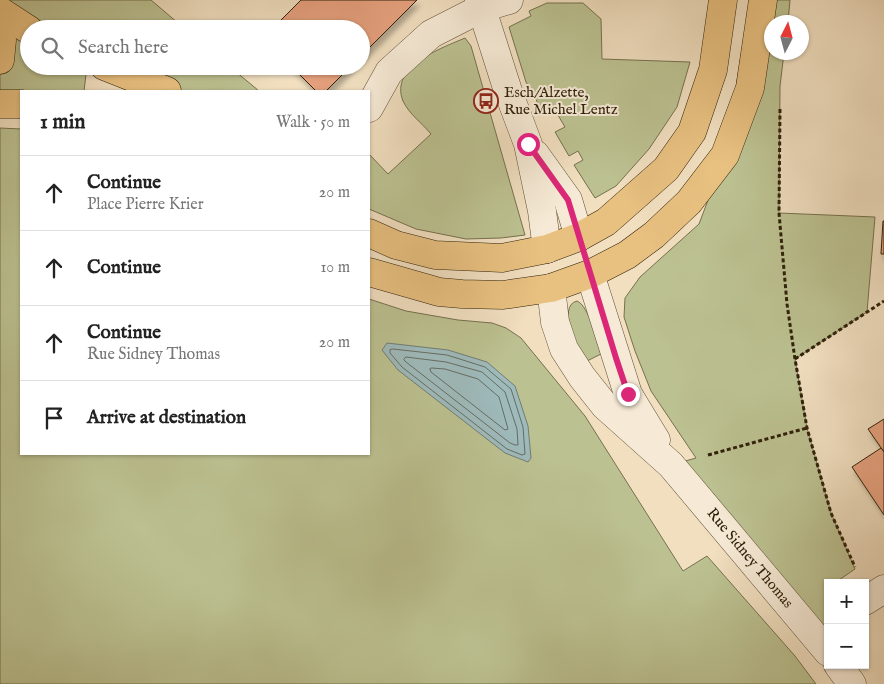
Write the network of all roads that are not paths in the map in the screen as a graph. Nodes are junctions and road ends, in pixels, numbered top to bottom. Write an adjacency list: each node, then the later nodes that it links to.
1 (508, 0): 4 (street)
2 (723, 0): 16 (main road)
3 (763, 0): 19 (main road)
4 (480, 4): 13 (street); 14 (street)
5 (0, 11): 6 (main road)
6 (20, 24)
7 (0, 31): 8 (main road)
8 (0, 60)
9 (127, 75): 10 (main road)
10 (164, 90)
11 (0, 104): 12 (main road)
12 (20, 104)
13 (370, 106)
14 (528, 144): 16 (street); 17 (street)
15 (370, 233): 17 (main road)
16 (579, 237): 17 (main road); 19 (main road)
17 (547, 249): 20 (main road)
18 (370, 272): 20 (main road)
19 (590, 274): 20 (main road); 21 (street, Rue Sidney Thomas)
20 (551, 288): 21 (street, Rue Sidney Thomas)
21 (671, 465): 24 (street, Rue Sidney Thomas)
22 (884, 589): 23 (street)
23 (869, 598)
24 (823, 637)
25 (841, 669): 26 (street)
26 (852, 684)

